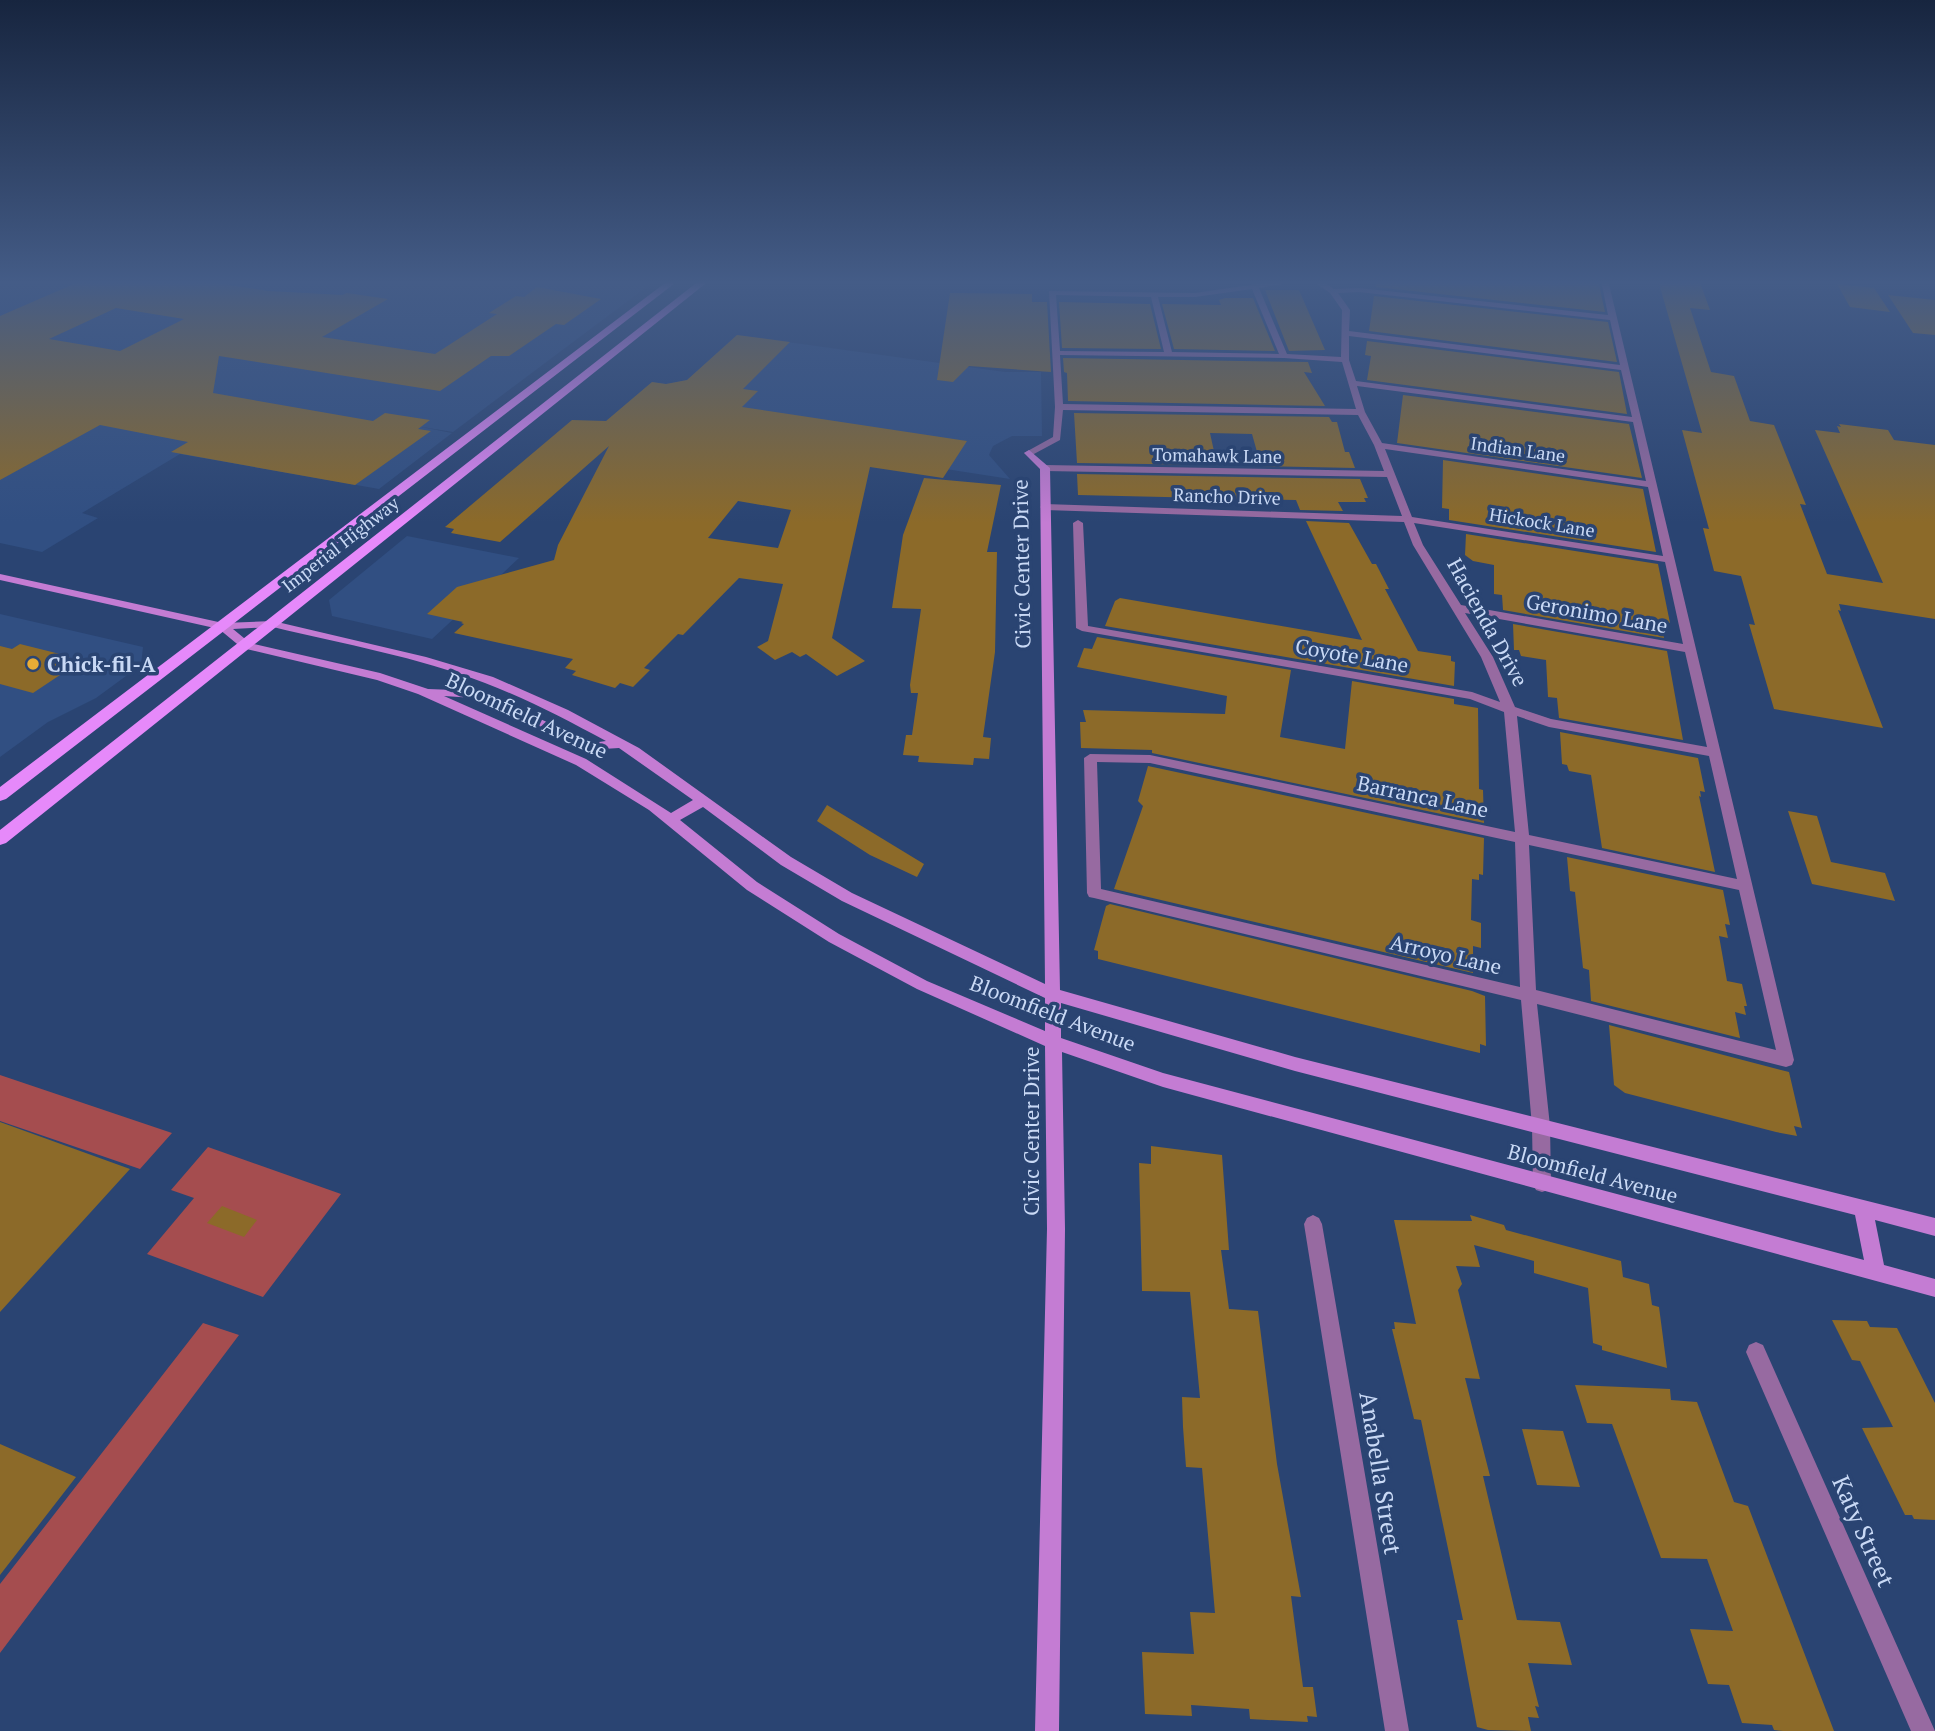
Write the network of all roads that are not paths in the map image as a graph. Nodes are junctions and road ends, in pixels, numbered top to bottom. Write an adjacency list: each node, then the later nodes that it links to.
1 (1345, 360): 8 (street, Hacienda Drive)
2 (569, 361): 24 (main road, Imperial Highway)
3 (604, 361): 23 (main road, Imperial Highway)
4 (1056, 361): 9 (street)
5 (1568, 361): 7 (street)
6 (1623, 361): 7 (street)
7 (1625, 368): 11 (street)
8 (1353, 383): 10 (street, Hacienda Drive); 11 (street)
9 (1059, 407): 10 (street); 13 (street)
10 (1361, 412): 12 (street, Hacienda Drive)
11 (1636, 420): 16 (street)
12 (1379, 445): 15 (street, Hacienda Drive); 16 (street, Indian Lane)
13 (1029, 453): 14 (main road, Civic Center Drive)
14 (1045, 468): 15 (street, Tomahawk Lane); 17 (main road, Civic Center Drive)
15 (1389, 474): 18 (street, Hacienda Drive)
16 (1651, 485): 20 (street)
17 (1045, 507): 18 (street, Rancho Drive); 40 (main road, Civic Center Drive)
18 (1408, 519): 20 (street, Hickock Lane); 22 (street, Hacienda Drive)
19 (1078, 523): 28 (street, Coyote Lane)
20 (1670, 560): 26 (street)
21 (0, 577): 24 (main road, Bloomfield Avenue)
22 (1457, 608): 26 (street, Geronimo Lane); 28 (street, Hacienda Drive)
23 (273, 624): 24 (main road, Bloomfield Avenue); 25 (main road, Imperial Highway); 29 (main road, Bloomfield Avenue)
24 (223, 626): 25 (main road, Bloomfield Avenue); 30 (main road, Imperial Highway)
25 (246, 646): 27 (main road, Bloomfield Avenue); 37 (main road, Imperial Highway)
26 (1690, 649): 31 (street)
27 (422, 691): 29 (main road); 35 (main road, Bloomfield Avenue)
28 (1510, 710): 31 (street, Coyote Lane); 36 (street, Hacienda Drive)
29 (621, 743): 33 (main road, Bloomfield Avenue)
30 (55, 753): 32 (main road, Imperial Highway); 34 (main road)
31 (1714, 753): 38 (street)
32 (0, 795)
33 (704, 800): 35 (main road); 40 (main road, Bloomfield Avenue)
34 (0, 810)
35 (670, 820): 42 (main road, Bloomfield Avenue)
36 (1522, 838): 38 (street, Barranca Lane); 39 (street, Barranca Lane); 41 (street, Hacienda Drive)
37 (0, 839)
38 (1745, 886): 41 (street, Arroyo Lane)
39 (1094, 893): 41 (street, Arroyo Lane)
40 (1054, 995): 42 (main road, Civic Center Drive); 43 (main road, Bloomfield Avenue)
41 (1528, 995): 43 (street, Hacienda Drive)
42 (1055, 1042): 44 (main road, Bloomfield Avenue); 51 (main road, Civic Center Drive)
43 (1541, 1126): 44 (street, Hacienda Drive); 45 (main road, Bloomfield Avenue)
44 (1542, 1184): 48 (main road, Bloomfield Avenue)
45 (1863, 1208): 47 (main road, Bloomfield Avenue); 48 (main road)
46 (1313, 1224): 52 (street, Anabella Street)
47 (1935, 1227)
48 (1876, 1273): 49 (main road, Bloomfield Avenue)
49 (1935, 1288)
50 (1756, 1352): 53 (street, Katy Street)
51 (1047, 1731)
52 (1396, 1731)
53 (1923, 1731)

